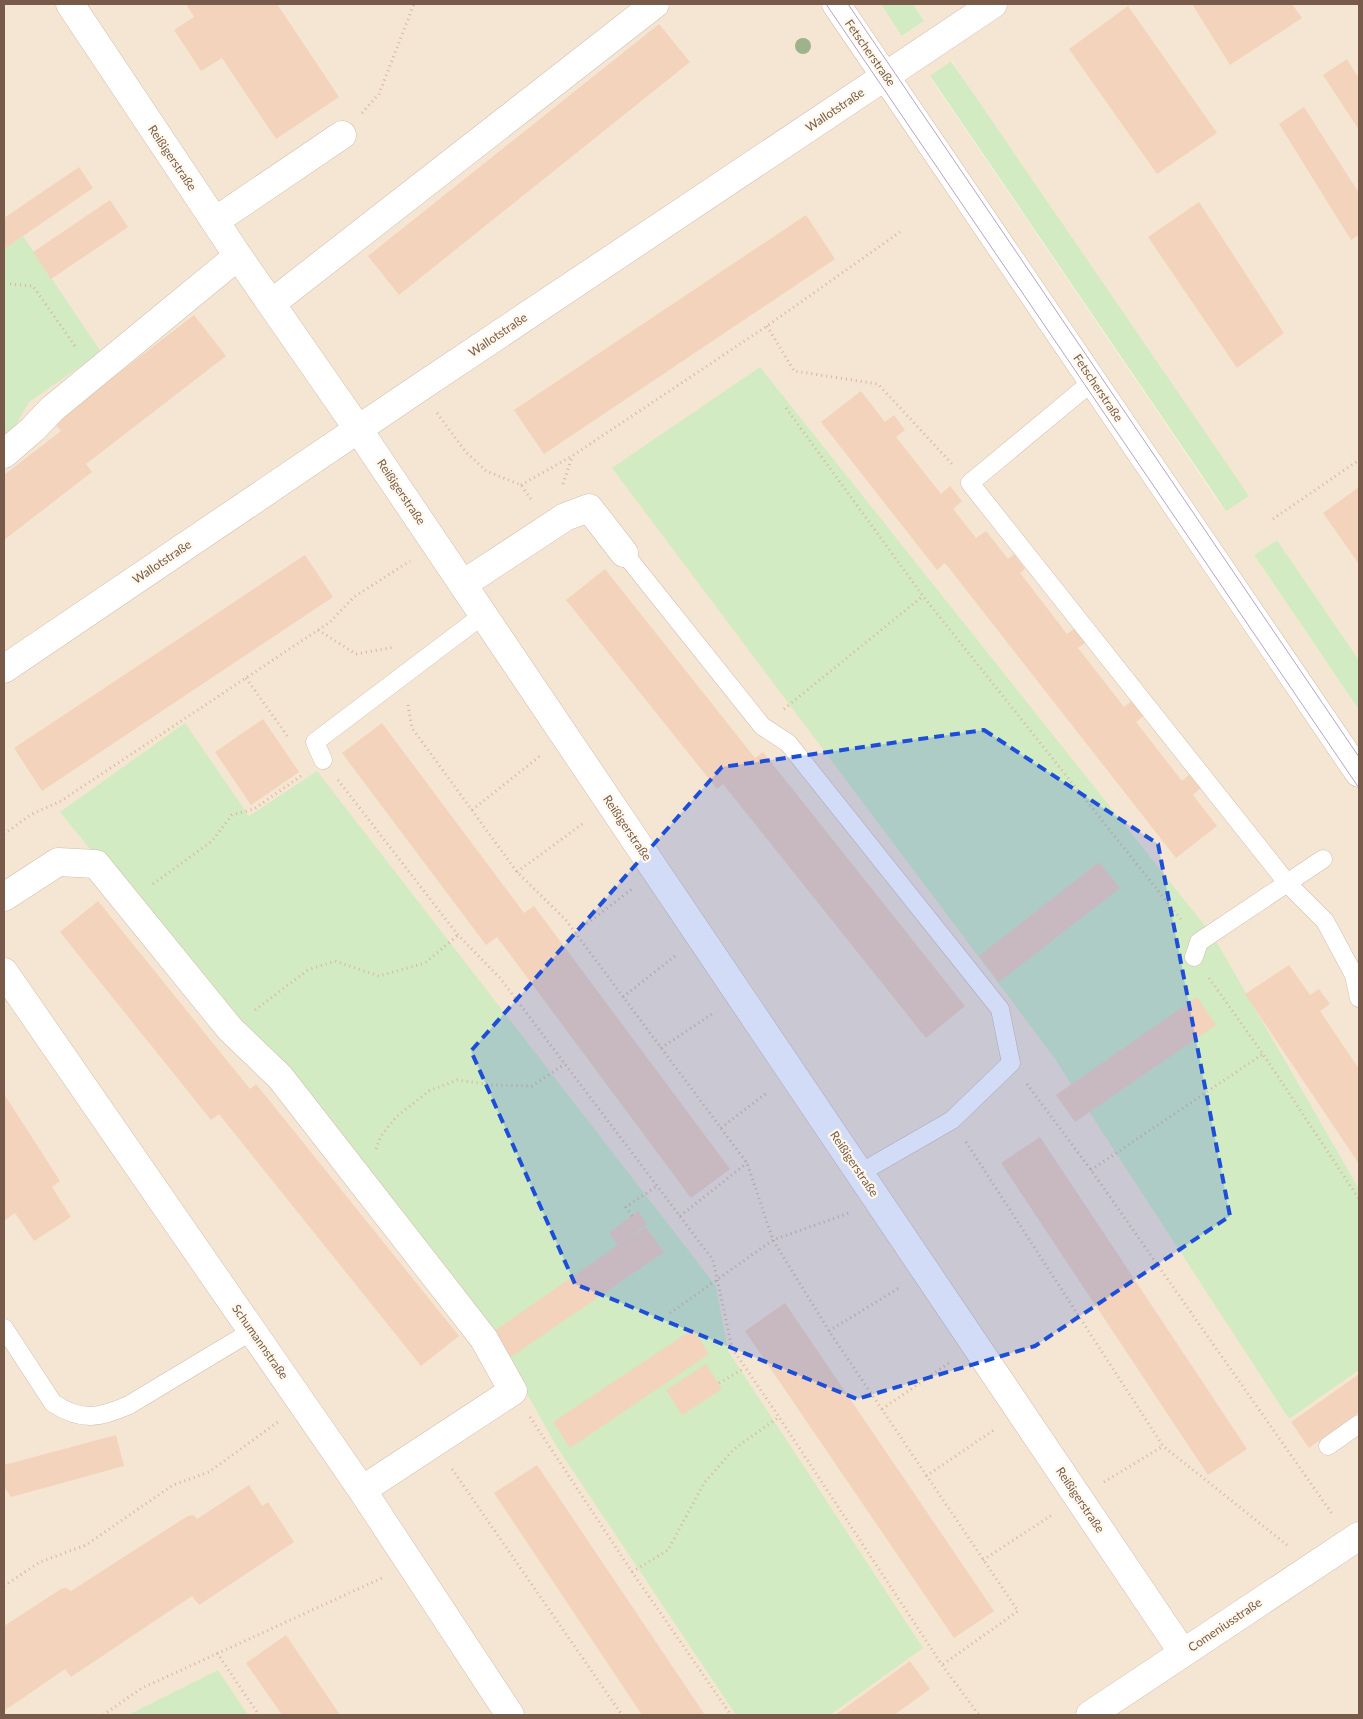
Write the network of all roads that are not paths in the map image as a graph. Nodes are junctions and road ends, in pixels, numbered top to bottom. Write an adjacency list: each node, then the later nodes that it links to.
1 (70, 4): 7 (street, Reißigerstraße)
2 (655, 4): 9 (street)
3 (836, 4): 5 (street, Fetscherstraße)
4 (993, 4): 5 (street, Wallotstraße)
5 (886, 76): 10 (street, Fetscherstraße); 11 (street, Wallotstraße)
6 (342, 135): 7 (street)
7 (215, 221): 8 (street, Reißigerstraße)
8 (238, 256): 9 (street, Reißigerstraße); 12 (street)
9 (272, 303): 11 (street, Reißigerstraße)
10 (1093, 380): 18 (street, Fetscherstraße); 20 (lane)
11 (358, 429): 14 (street, Reißigerstraße); 16 (street, Wallotstraße)
12 (4, 454)
13 (624, 553): 14 (street); 25 (lane)
14 (463, 584): 15 (street, Reißigerstraße)
15 (484, 615): 17 (lane); 25 (street, Reißigerstraße)
16 (4, 669)
17 (323, 760)
18 (1359, 773)
19 (1323, 859): 20 (lane)
20 (1288, 884): 22 (lane); 24 (lane)
21 (4, 897): 30 (street)
22 (1196, 950)
23 (4, 972): 27 (street, Schumannstraße)
24 (1359, 998)
25 (860, 1173): 32 (street, Reißigerstraße)
26 (4, 1328): 27 (lane)
27 (252, 1331): 30 (street, Schumannstraße)
28 (1359, 1424): 29 (lane)
29 (1328, 1446)
30 (362, 1490): 33 (street, Schumannstraße)
31 (1355, 1538): 32 (street, Comeniusstraße)
32 (1183, 1653): 34 (street, Comeniusstraße)
33 (510, 1715)
34 (1090, 1715)

